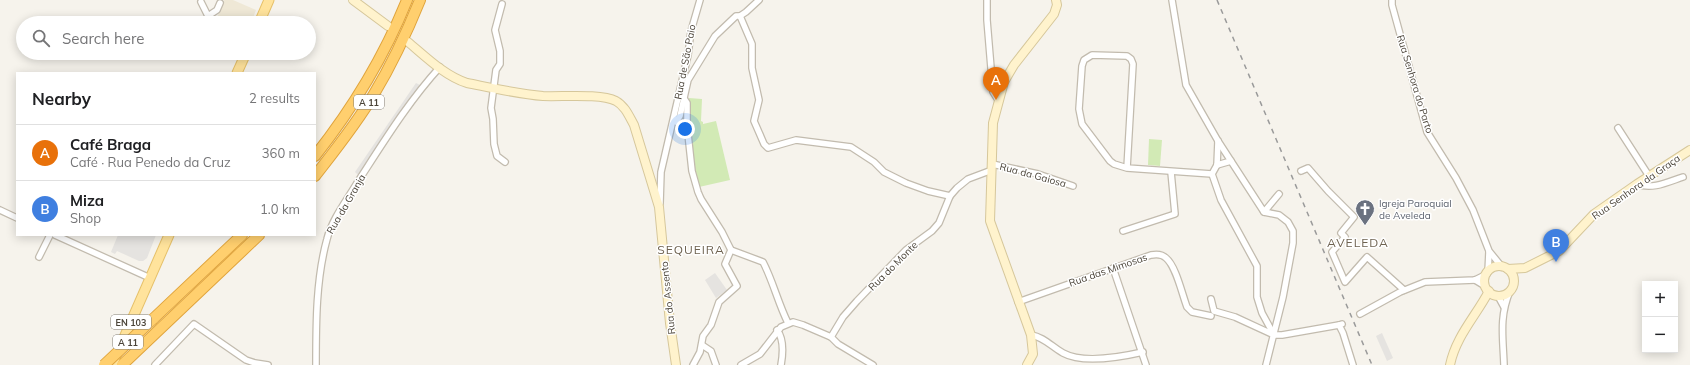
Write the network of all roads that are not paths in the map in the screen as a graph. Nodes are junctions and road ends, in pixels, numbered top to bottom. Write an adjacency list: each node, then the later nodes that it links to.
1 (269, 0): 15 (main road)
2 (353, 0): 17 (street)
3 (407, 0): 29 (highway, A 11)
4 (420, 0): 39 (highway, A 11)
5 (700, 0): 25 (street, Rua de São Paio)
6 (759, 0): 16 (street)
7 (987, 0): 24 (street)
8 (1056, 0): 24 (street)
9 (1172, 0): 27 (street)
10 (1392, 0): 58 (street, Rua Senhora do Parto)
11 (201, 2): 14 (street)
12 (220, 3): 14 (street)
13 (502, 4): 22 (street)
14 (208, 16)
15 (262, 16)
16 (740, 16): 23 (street); 46 (street)
17 (388, 26)
18 (408, 42): 20 (street, Rua do Assento)
19 (243, 60): 21 (main road)
20 (440, 67): 22 (street, Rua do Assento); 87 (street, Rua da Granja)
21 (237, 72)
22 (493, 88): 31 (street); 42 (street, Rua do Assento)
23 (683, 97): 25 (street); 57 (street)
24 (998, 100): 33 (street)
25 (673, 126): 36 (street, Rua de São Paio)
26 (1618, 128): 40 (street)
27 (1218, 141): 30 (street); 32 (street)
28 (1690, 150): 40 (street, Rua Senhora da Graça)
29 (316, 155)
30 (1231, 161): 32 (street); 49 (street)
31 (505, 162)
32 (1217, 165): 38 (street)
33 (992, 167): 44 (street, Rua da Gaiosa); 46 (street, Rua do Monte); 71 (street)
34 (1127, 168): 34 (street); 37 (street)
35 (1301, 171): 67 (street)
36 (661, 172): 42 (street); 47 (street, Rua de São Paio)
37 (1171, 172): 38 (street); 51 (street)
38 (1212, 174): 78 (street)
39 (316, 175)
40 (1649, 176): 43 (street, Rua Senhora da Graça)
41 (1683, 177): 43 (street)
42 (650, 178): 47 (street, Rua do Assento)
43 (1637, 184): 62 (street, Rua Senhora da Graça)
44 (1073, 186)
45 (1279, 194): 49 (street)
46 (950, 196): 79 (street, Rua do Monte)
47 (659, 208): 88 (street, Rua do Assento)
48 (0, 210): 50 (street)
49 (1264, 212): 78 (street)
50 (16, 218)
51 (1123, 231)
52 (50, 236): 59 (street)
53 (57, 236): 64 (street)
54 (168, 236): 64 (main road, EN 103)
55 (241, 236): 82 (highway, A 11, bridge)
56 (258, 236): 84 (highway, A 11)
57 (731, 250): 75 (street); 80 (street)
58 (1489, 251): 61 (street, Rua Senhora do Parto); 63 (street, Rua Senhora do Parto)
59 (39, 257)
60 (1113, 268): 71 (street, Rua das Mimosas); 74 (street, Rua das Mimosas); 81 (street)
61 (1505, 268): 62 (street, Rua Senhora da Graça); 63 (street); 66 (street)
62 (1525, 268): 66 (street, Rua Senhora da Graça)
63 (1487, 273): 65 (street); 69 (street)
64 (150, 278): 83 (main road, EN 103)
65 (1475, 280): 67 (street); 69 (street)
66 (1514, 282): 68 (street)
67 (1404, 290): 73 (street)
68 (1510, 291): 69 (street); 72 (street)
69 (1491, 292): 72 (street); 98 (street)
70 (1211, 299): 78 (street)
71 (1018, 302): 77 (street)
72 (1504, 307): 99 (street)
73 (1360, 314)
74 (1212, 316)
75 (788, 323): 76 (street); 79 (street)
76 (777, 330): 91 (street); 92 (street)
77 (1031, 335): 81 (street); 94 (street)
78 (1274, 335): 96 (street); 97 (street)
79 (831, 337): 93 (street)
80 (702, 345): 89 (street); 90 (street)
81 (1143, 352): 95 (street)
82 (104, 365)
83 (112, 365)
84 (122, 365)
85 (155, 365): 86 (street)
86 (268, 365)
87 (316, 365)
88 (676, 365)
89 (693, 365)
90 (716, 365)
91 (741, 365)
92 (781, 365)
93 (873, 365)
94 (1027, 365)
95 (1146, 365)
96 (1266, 365)
97 (1352, 365)
98 (1450, 365)
99 (1504, 365)

